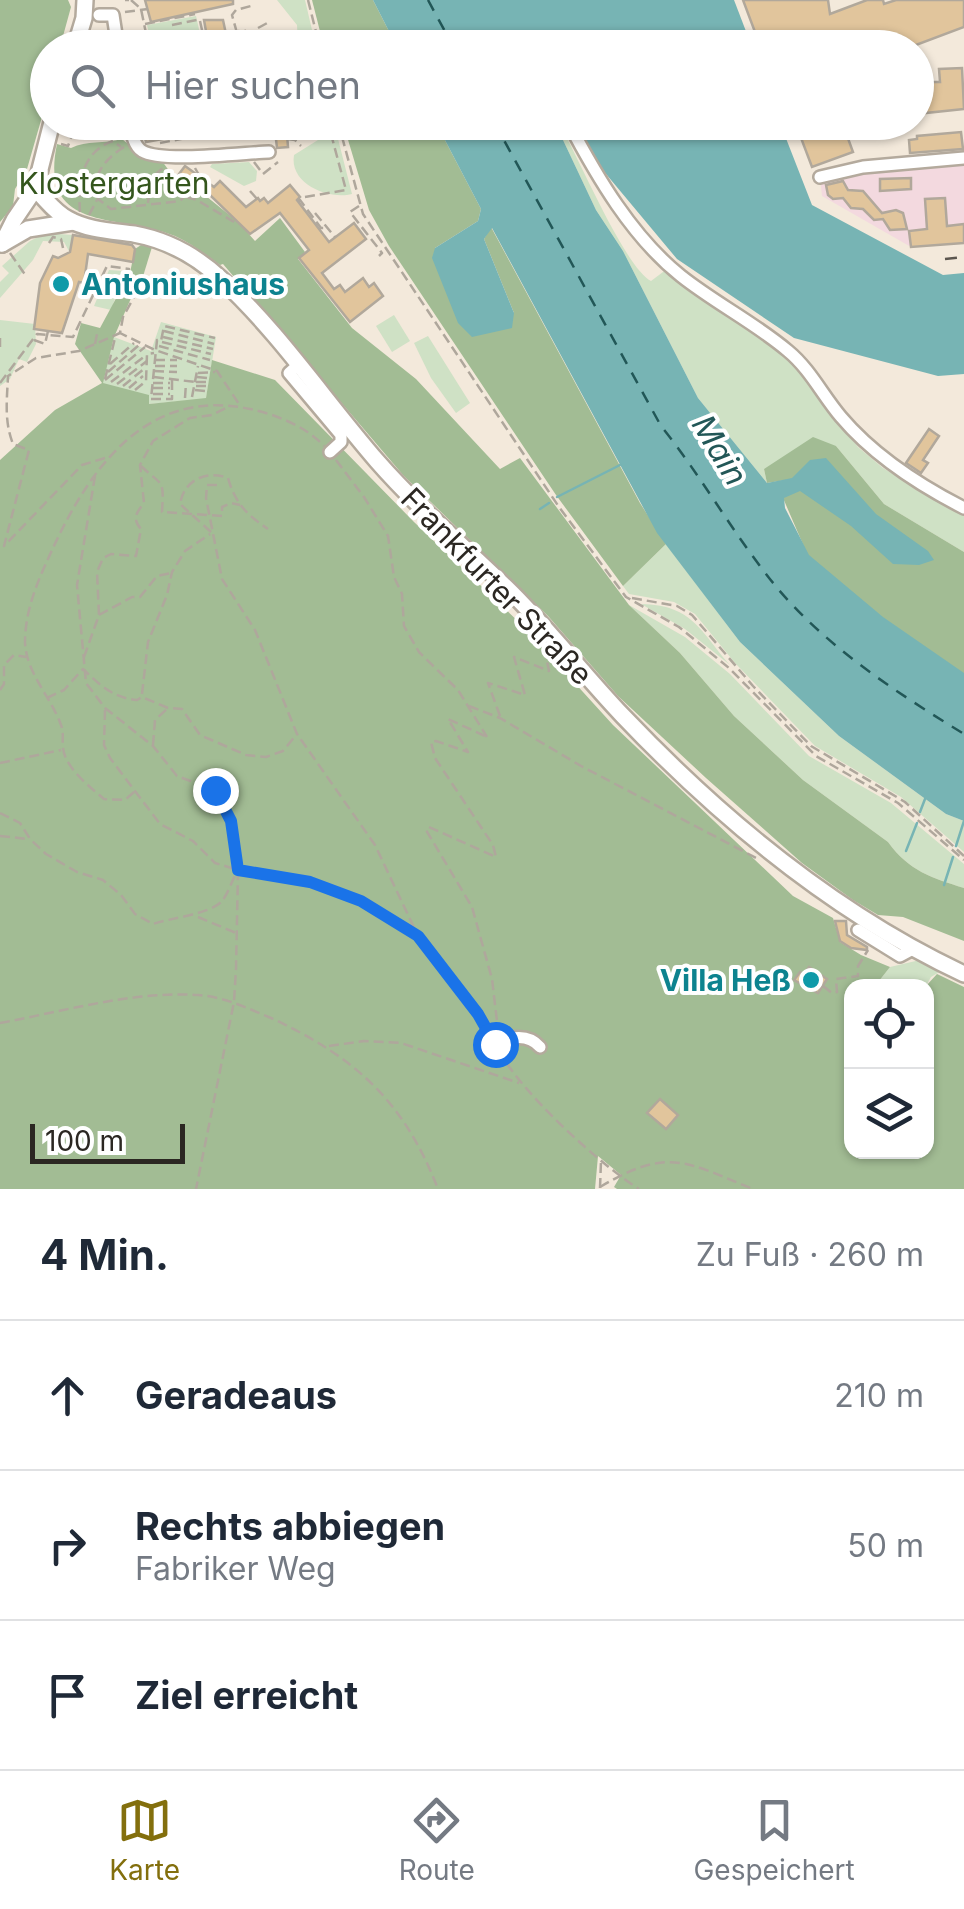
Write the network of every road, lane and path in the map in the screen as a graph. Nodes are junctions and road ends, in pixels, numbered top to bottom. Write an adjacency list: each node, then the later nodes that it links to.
1 (86, 0): 14 (main road)
2 (128, 0): 5 (path)
3 (308, 0): 21 (path)
4 (251, 6): 19 (path)
5 (141, 9): 6 (path); 7 (path); 12 (path)
6 (148, 9)
7 (125, 12)
8 (195, 14): 10 (path)
9 (98, 15): 15 (street)
10 (171, 19): 12 (path); 13 (path)
11 (271, 21): 20 (path)
12 (144, 25): 16 (path)
13 (172, 25): 17 (path); 18 (path)
14 (80, 30)
15 (116, 30)
16 (145, 30)
17 (173, 30)
18 (202, 30)
19 (236, 30)
20 (258, 30)
21 (316, 30)
22 (47, 140): 41 (main road)
23 (70, 140): 30 (path)
24 (129, 140): 32 (street)
25 (168, 140): 32 (path)
26 (295, 140): 31 (path)
27 (333, 140): 43 (path)
28 (343, 140): 48 (path)
29 (579, 140): 104 (street)
30 (61, 144)
31 (300, 146)
32 (129, 147): 35 (street); 44 (path); 51 (path)
33 (273, 157): 35 (street); 38 (path)
34 (964, 158): 39 (street)
35 (166, 162): 42 (path); 47 (path)
36 (194, 169): 37 (path)
37 (199, 174)
38 (263, 174)
39 (820, 177)
40 (250, 191): 45 (path)
41 (36, 195): 51 (main road, Frankfurter Straße); 57 (main road)
42 (184, 197): 47 (path); 52 (path)
43 (305, 197)
44 (98, 199): 47 (path); 50 (path)
45 (257, 199)
46 (298, 202): 53 (path)
47 (148, 205)
48 (361, 206): 58 (path); 110 (path)
49 (315, 213): 53 (path)
50 (89, 216)
51 (76, 217): 57 (main road); 79 (main road, Frankfurter Straße)
52 (234, 222)
53 (328, 228): 54 (path)
54 (335, 237)
55 (46, 242): 56 (path)
56 (63, 248)
57 (5, 249): 59 (path)
58 (379, 256)
59 (26, 276)
60 (48, 331): 65 (path)
61 (96, 334): 68 (path)
62 (118, 334): 65 (path); 67 (path); 68 (path); 78 (path)
63 (162, 336): 66 (path); 66 (path); 70 (path)
64 (0, 338): 69 (path)
65 (33, 339): 84 (path)
66 (189, 343): 70 (path); 71 (path); 71 (path); 73 (path)
67 (140, 344): 70 (path); 78 (path); 78 (path)
68 (95, 345): 84 (path)
69 (0, 347)
70 (155, 349): 72 (path); 76 (path); 85 (path)
71 (213, 349): 73 (path)
72 (147, 354): 75 (path); 86 (path)
73 (201, 357): 77 (path)
74 (185, 360): 76 (path); 77 (path); 80 (path)
75 (147, 361): 81 (path); 89 (path)
76 (177, 364): 85 (path); 85 (path); 91 (path)
77 (195, 364): 82 (path); 87 (path)
78 (109, 365)
79 (298, 365): 98 (street); 139 (main road, Frankfurter Straße)
80 (185, 367)
81 (146, 368): 83 (path); 90 (path)
82 (218, 372): 87 (path); 97 (path)
83 (146, 374): 92 (path); 94 (path)
84 (8, 376): 88 (path); 99 (path)
85 (152, 377): 91 (path); 91 (path); 91 (path)
86 (111, 382)
87 (195, 382): 87 (path); 93 (path); 95 (path)
88 (0, 383)
89 (117, 384)
90 (123, 386)
91 (172, 386): 93 (path); 93 (path); 93 (path)
92 (129, 388)
93 (186, 389)
94 (135, 390)
95 (192, 398)
96 (231, 405): 97 (path); 99 (path); 100 (path)
97 (241, 407): 98 (path)
98 (330, 452): 119 (path)
99 (107, 458): 101 (path)
100 (140, 465): 105 (path); 111 (path)
101 (96, 471): 113 (path); 114 (path)
102 (216, 485): 106 (path)
103 (240, 505): 105 (path); 106 (path); 107 (path)
104 (964, 508)
105 (187, 512): 106 (path); 108 (path)
106 (209, 516): 108 (path)
107 (268, 529)
108 (212, 533): 109 (path); 123 (path)
109 (172, 572): 111 (path); 117 (path)
110 (626, 596): 131 (path); 131 (path)
111 (99, 615): 114 (path)
112 (544, 641): 122 (path)
113 (26, 657): 116 (path); 118 (path)
114 (83, 661): 115 (path)
115 (83, 669): 117 (path); 118 (path); 120 (path)
116 (0, 690)
117 (142, 697): 121 (path)
118 (47, 698): 125 (path)
119 (468, 706): 122 (path); 144 (path)
120 (106, 708): 124 (path); 127 (path)
121 (168, 708): 123 (path); 124 (path)
122 (500, 718): 132 (path)
123 (297, 734): 137 (path)
124 (153, 746): 133 (path)
125 (62, 749): 126 (path); 127 (path)
126 (0, 763)
127 (134, 792): 133 (path)
128 (0, 813): 130 (path)
129 (0, 836): 130 (path)
130 (30, 840): 134 (path)
131 (964, 858)
132 (764, 860)
133 (238, 870): 134 (path); 136 (path); 137 (path)
134 (193, 914): 136 (path)
135 (858, 930): 139 (street)
136 (237, 934): 142 (path)
137 (418, 936): 144 (path)
138 (870, 942): 141 (path)
139 (913, 948): 140 (main road, Frankfurter Straße)
140 (964, 974)
141 (823, 986)
142 (234, 1002): 143 (path); 145 (path); 151 (path)
143 (0, 1023)
144 (498, 1042): 146 (street); 147 (path)
145 (328, 1046): 147 (path); 152 (path)
146 (540, 1047)
147 (520, 1083): 148 (path)
148 (601, 1160): 149 (path); 150 (path)
149 (619, 1176): 150 (path); 153 (path); 154 (path)
150 (600, 1188)
151 (196, 1189)
152 (438, 1189)
153 (639, 1189)
154 (753, 1189)

